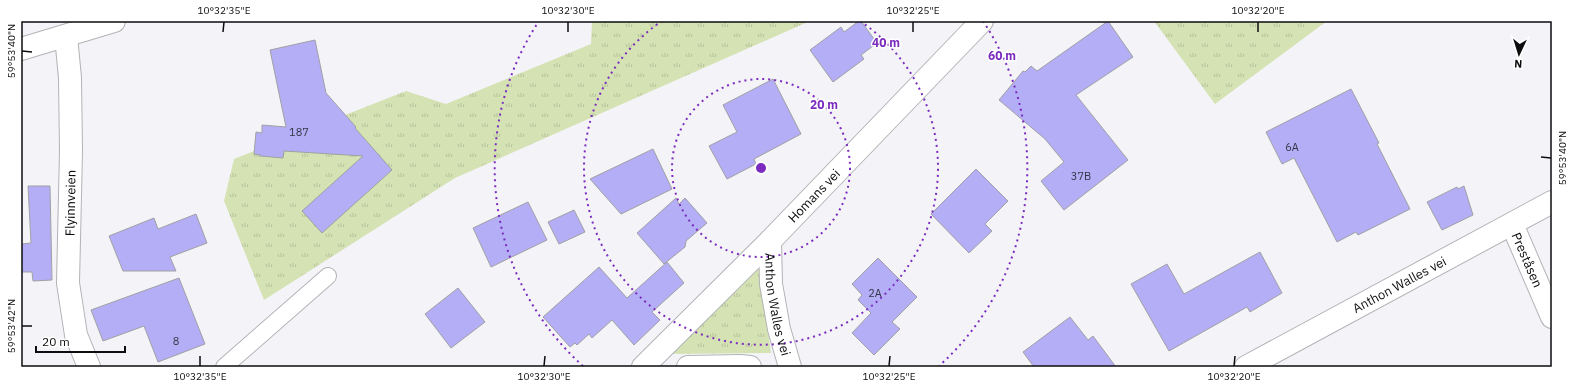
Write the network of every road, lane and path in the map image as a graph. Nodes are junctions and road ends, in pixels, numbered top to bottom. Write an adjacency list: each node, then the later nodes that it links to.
1 (114, 21): 3 (street)
2 (982, 21): 7 (street, Homans vei)
3 (66, 36): 4 (street); 10 (street, Flyinnveien)
4 (21, 48)
5 (1552, 202): 6 (street, Anthon Walles vei)
6 (1512, 224): 9 (street, Preståsen); 16 (street, Anthon Walles vei)
7 (770, 241): 12 (street, Homans vei); 15 (street, Anthon Walles vei)
8 (328, 276): 11 (lane)
9 (1552, 318)
10 (89, 367)
11 (224, 367)
12 (643, 367)
13 (688, 367): 14 (street)
14 (750, 367)
15 (790, 367)
16 (1246, 367)

